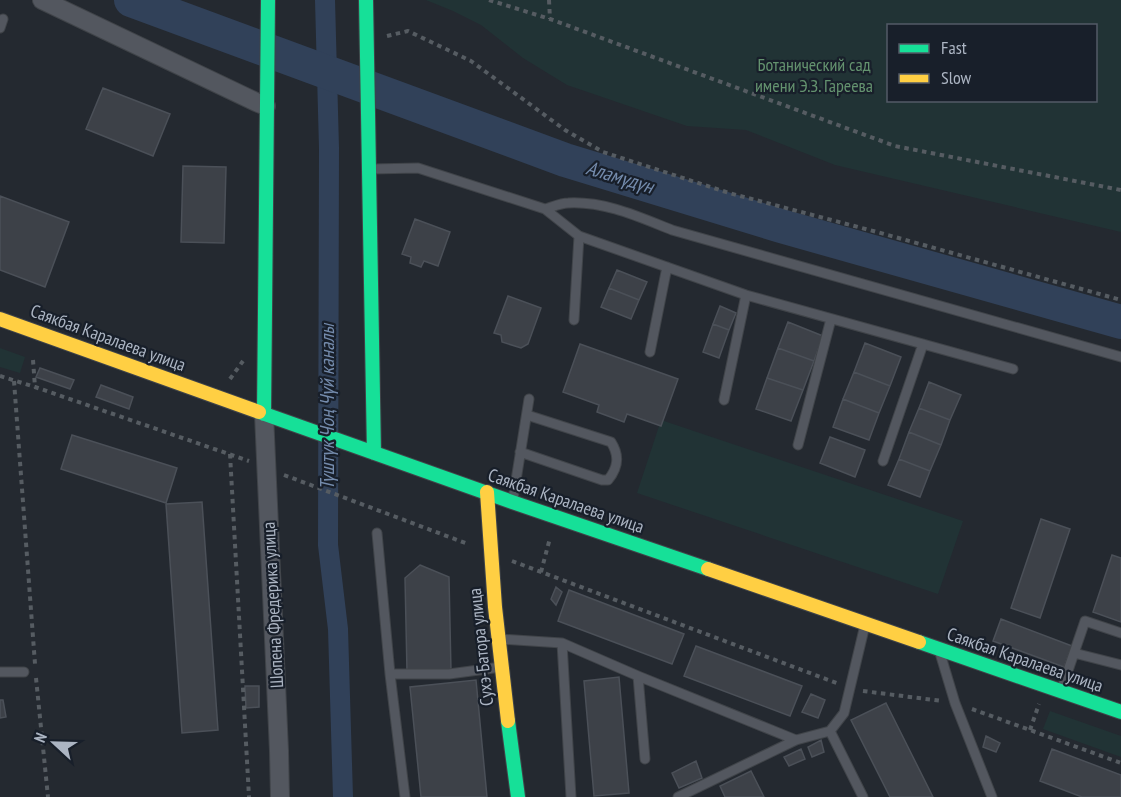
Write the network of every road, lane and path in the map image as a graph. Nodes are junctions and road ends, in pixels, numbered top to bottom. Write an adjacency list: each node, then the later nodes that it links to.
1 (42, 0): 8 (street)
2 (268, 0): 8 (main road)
3 (366, 0): 9 (main road)
4 (489, 0): 6 (path)
5 (549, 0): 6 (path)
6 (550, 19): 10 (path)
7 (387, 27): 15 (path)
8 (266, 106): 29 (main road)
9 (369, 169): 11 (lane); 33 (main road)
10 (1121, 190)
11 (545, 209): 12 (lane); 21 (lane)
12 (579, 236): 13 (lane); 18 (lane)
13 (667, 267): 14 (lane); 20 (lane)
14 (746, 295): 17 (lane); 28 (lane)
15 (1121, 300)
16 (0, 319): 29 (main road, Саякбая Каралаева улица)
17 (831, 319): 19 (lane); 31 (lane)
18 (574, 320)
19 (923, 344): 23 (lane); 34 (lane)
20 (650, 352)
21 (1121, 357)
22 (33, 360): 26 (path)
23 (1013, 369)
24 (0, 376): 25 (path)
25 (14, 381): 26 (path); 65 (path)
26 (35, 387): 66 (path)
27 (529, 399): 30 (lane)
28 (724, 400)
29 (264, 414): 33 (main road, Саякбая Каралаева улица); 35 (street, Шопена Фредерика улица)
30 (527, 416): 32 (lane); 32 (lane)
31 (798, 445)
32 (520, 452): 37 (lane)
33 (374, 453): 36 (main road, Саякбая Каралаева улица)
34 (883, 461)
35 (267, 468): 40 (path); 67 (street, Шопена Фредерика улица)
36 (486, 492): 37 (main road, Саякбая Каралаева улица); 40 (main road, Сухэ-Батора улица)
37 (512, 502): 42 (main road, Саякбая Каралаева улица)
38 (377, 533): 52 (lane)
39 (550, 538): 41 (path)
40 (489, 552): 41 (path); 44 (main road, Сухэ-Батора улица)
41 (541, 572): 54 (path)
42 (865, 623): 46 (main road, Саякбая Каралаева улица); 54 (lane)
43 (1121, 633): 47 (lane)
44 (498, 639): 45 (lane); 49 (main road, Сухэ-Батора улица)
45 (562, 643): 53 (lane); 70 (lane)
46 (938, 648): 55 (main road, Саякбая Каралаева улица); 57 (lane)
47 (1074, 653): 48 (lane); 55 (lane)
48 (1121, 665)
49 (501, 667): 52 (lane); 69 (main road, Сухэ-Батора улица)
50 (0, 672): 51 (lane)
51 (24, 672)
52 (390, 674): 68 (lane)
53 (638, 676): 61 (lane); 62 (lane)
54 (850, 689): 57 (path); 60 (lane)
55 (1061, 691): 58 (main road, Саякбая Каралаева улица)
56 (1041, 698): 59 (path)
57 (955, 703): 59 (path); 73 (lane)
58 (1121, 712)
59 (1030, 730): 63 (path)
60 (830, 731): 61 (lane); 72 (lane)
61 (796, 740): 64 (lane)
62 (645, 759)
63 (1121, 763)
64 (691, 794): 71 (lane)
65 (48, 797)
66 (249, 797)
67 (280, 797)
68 (405, 797)
69 (518, 797)
70 (571, 797)
71 (678, 797)
72 (863, 797)
73 (993, 797)

